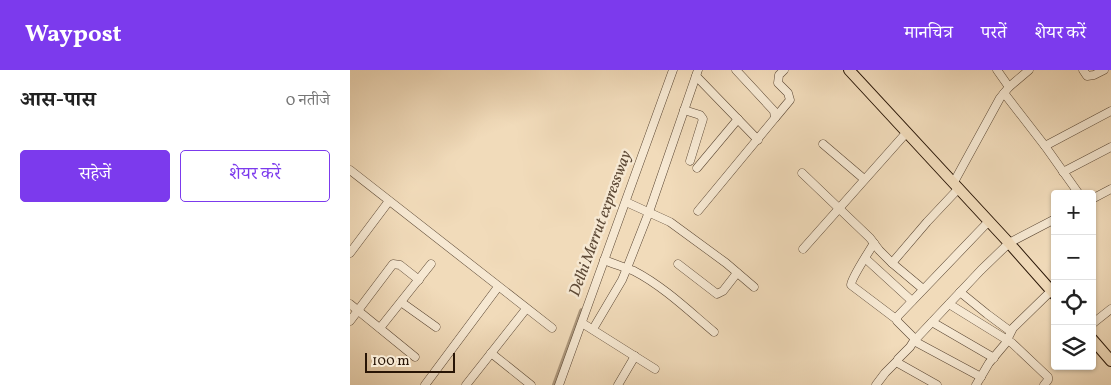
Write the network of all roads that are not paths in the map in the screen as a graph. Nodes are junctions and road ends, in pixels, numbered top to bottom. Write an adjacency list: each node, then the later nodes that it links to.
1 (674, 70): 31 (street)
2 (736, 70): 13 (street)
3 (784, 70): 13 (street)
4 (848, 70): 15 (main road)
5 (997, 70): 10 (street)
6 (1030, 70): 10 (street)
7 (1083, 70): 8 (street)
8 (1104, 70)
9 (697, 73): 11 (street); 14 (street)
10 (1007, 90): 18 (street); 26 (street)
11 (684, 110): 20 (street); 34 (street)
12 (1111, 111): 18 (street)
13 (775, 118): 16 (street)
14 (738, 120): 16 (street); 21 (street)
15 (907, 132): 25 (street); 26 (main road)
16 (758, 140): 33 (street)
17 (823, 144): 25 (street)
18 (1045, 146): 23 (street)
19 (1111, 147): 23 (street)
20 (690, 161)
21 (697, 168)
22 (350, 170): 30 (street)
23 (1064, 172): 28 (street)
24 (802, 173): 32 (street)
25 (864, 179): 32 (street)
26 (956, 185): 35 (main road); 43 (street)
27 (1111, 189): 29 (street)
28 (1076, 190)
29 (1096, 197)
30 (390, 201): 40 (street); 49 (street)
31 (626, 202): 34 (street); 41 (street)
32 (839, 208): 37 (street); 39 (street)
33 (698, 211)
34 (648, 212): 46 (street); 47 (street)
35 (989, 221): 38 (main road); 51 (street)
36 (1051, 221): 38 (street)
37 (874, 243): 42 (street); 43 (street)
38 (1009, 243): 52 (main road); 53 (street)
39 (803, 249)
40 (350, 253)
41 (604, 260): 46 (street); 65 (street)
42 (866, 260): 55 (street); 62 (street)
43 (892, 263): 51 (street)
44 (431, 264): 48 (street)
45 (678, 264): 47 (street)
46 (627, 268): 70 (street); 72 (street)
47 (737, 273): 50 (street)
48 (419, 280): 56 (street); 61 (street)
49 (498, 287): 59 (street); 85 (street)
50 (754, 287)
51 (922, 289): 55 (street)
52 (1051, 291)
53 (960, 292): 58 (street); 71 (street)
54 (1051, 295): 71 (street)
55 (912, 301): 62 (street)
56 (401, 302): 67 (street); 68 (street)
57 (350, 304): 61 (street)
58 (949, 304): 66 (street); 74 (street)
59 (526, 309): 69 (street); 76 (street)
60 (1111, 309): 64 (street)
61 (358, 310): 63 (street); 68 (street)
62 (896, 319): 73 (street)
63 (350, 321)
64 (1096, 321)
65 (582, 322): 70 (street); 88 (street)
66 (932, 322): 73 (street); 79 (street)
67 (436, 327)
68 (380, 328): 78 (street)
69 (552, 328)
70 (593, 330): 77 (street)
71 (1010, 331): 74 (street)
72 (714, 332)
73 (914, 341): 80 (street); 83 (street)
74 (1006, 341): 79 (street); 91 (street)
75 (1096, 344): 81 (main road)
76 (491, 353): 86 (street); 87 (street)
77 (635, 356): 82 (street); 89 (street)
78 (415, 357)
79 (994, 358): 83 (street)
80 (897, 361): 84 (street); 90 (street)
81 (1111, 361)
82 (655, 369)
83 (980, 382)
84 (933, 384)
85 (425, 385)
86 (466, 385)
87 (531, 385)
88 (559, 385)
89 (618, 385)
90 (876, 385)
91 (1044, 385)

